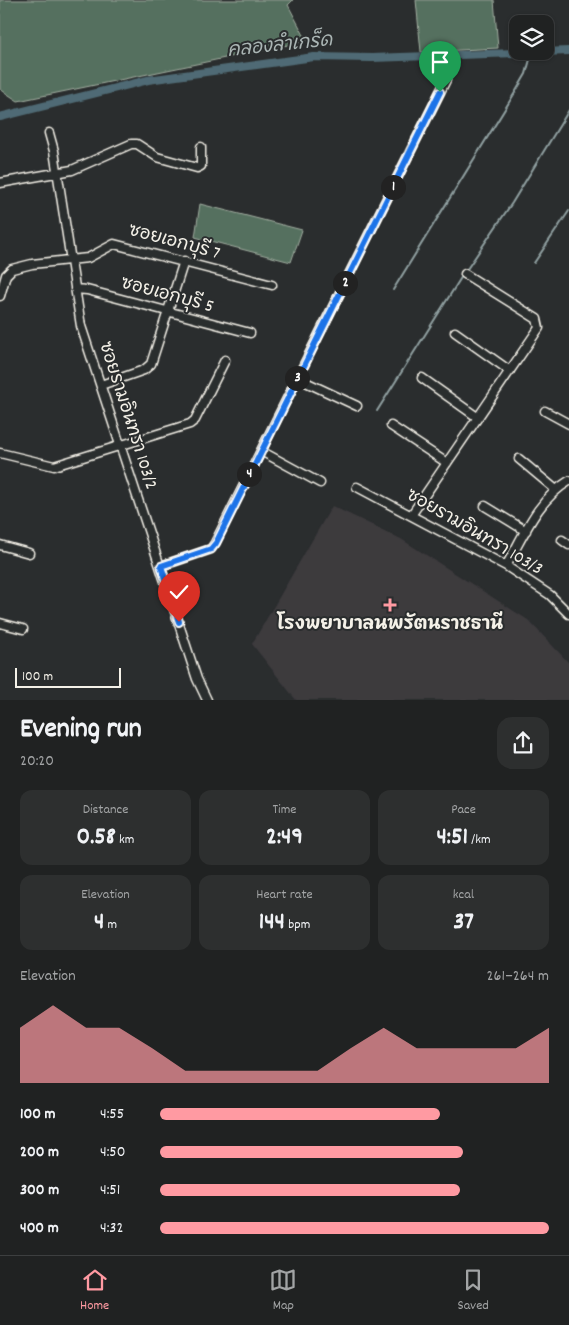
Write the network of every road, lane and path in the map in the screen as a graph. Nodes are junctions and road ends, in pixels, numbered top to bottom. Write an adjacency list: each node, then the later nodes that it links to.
1 (446, 80): 17 (street)
2 (49, 133): 4 (street, ซอยรามอินทรา 103/2)
3 (201, 147): 4 (street)
4 (57, 174): 5 (street); 6 (street, ซอยรามอินทรา 103/2)
5 (0, 183)
6 (70, 260): 7 (street, ซอยเอกบุรี 7); 10 (street, ซอยรามอินทรา 103/2); 11 (street, ซอยเอกบุรี 7)
7 (184, 261): 9 (street, ซอยเอกบุรี 7); 12 (street)
8 (464, 274): 16 (street)
9 (272, 285)
10 (75, 290): 12 (street, ซอยเอกบุรี 5); 19 (street, ซอยรามอินทรา 103/2)
11 (0, 296)
12 (169, 311): 14 (street, ซอยเอกบุรี 5); 19 (street)
13 (455, 332): 16 (street)
14 (250, 333)
15 (226, 360): 25 (street)
16 (510, 371): 22 (street)
17 (297, 378): 20 (street); 26 (street)
18 (422, 378): 22 (street)
19 (101, 385): 25 (street, ซอยรามอินทรา 103/2)
20 (357, 406)
21 (545, 411): 23 (street)
22 (477, 417): 29 (street)
23 (569, 424)
24 (391, 426): 29 (street)
25 (121, 445): 27 (street); 39 (street, ซอยรามอินทรา 103/2)
26 (261, 451): 31 (street); 39 (street)
27 (0, 453)
28 (519, 459): 33 (street)
29 (446, 463): 35 (street)
30 (569, 481): 33 (street)
31 (320, 483)
32 (357, 487): 35 (street, ซอยรามอินทรา 103/3)
33 (555, 489): 36 (street)
34 (485, 506): 36 (street)
35 (412, 514): 40 (street, ซอยรามอินทรา 103/3)
36 (526, 531): 40 (street)
37 (0, 545): 38 (street)
38 (29, 553)
39 (161, 566): 44 (street, ซอยรามอินทรา 103/2)
40 (506, 566): 41 (street, ซอยรามอินทรา 103/3)
41 (569, 614)
42 (0, 623): 43 (street)
43 (23, 629)
44 (207, 700)

